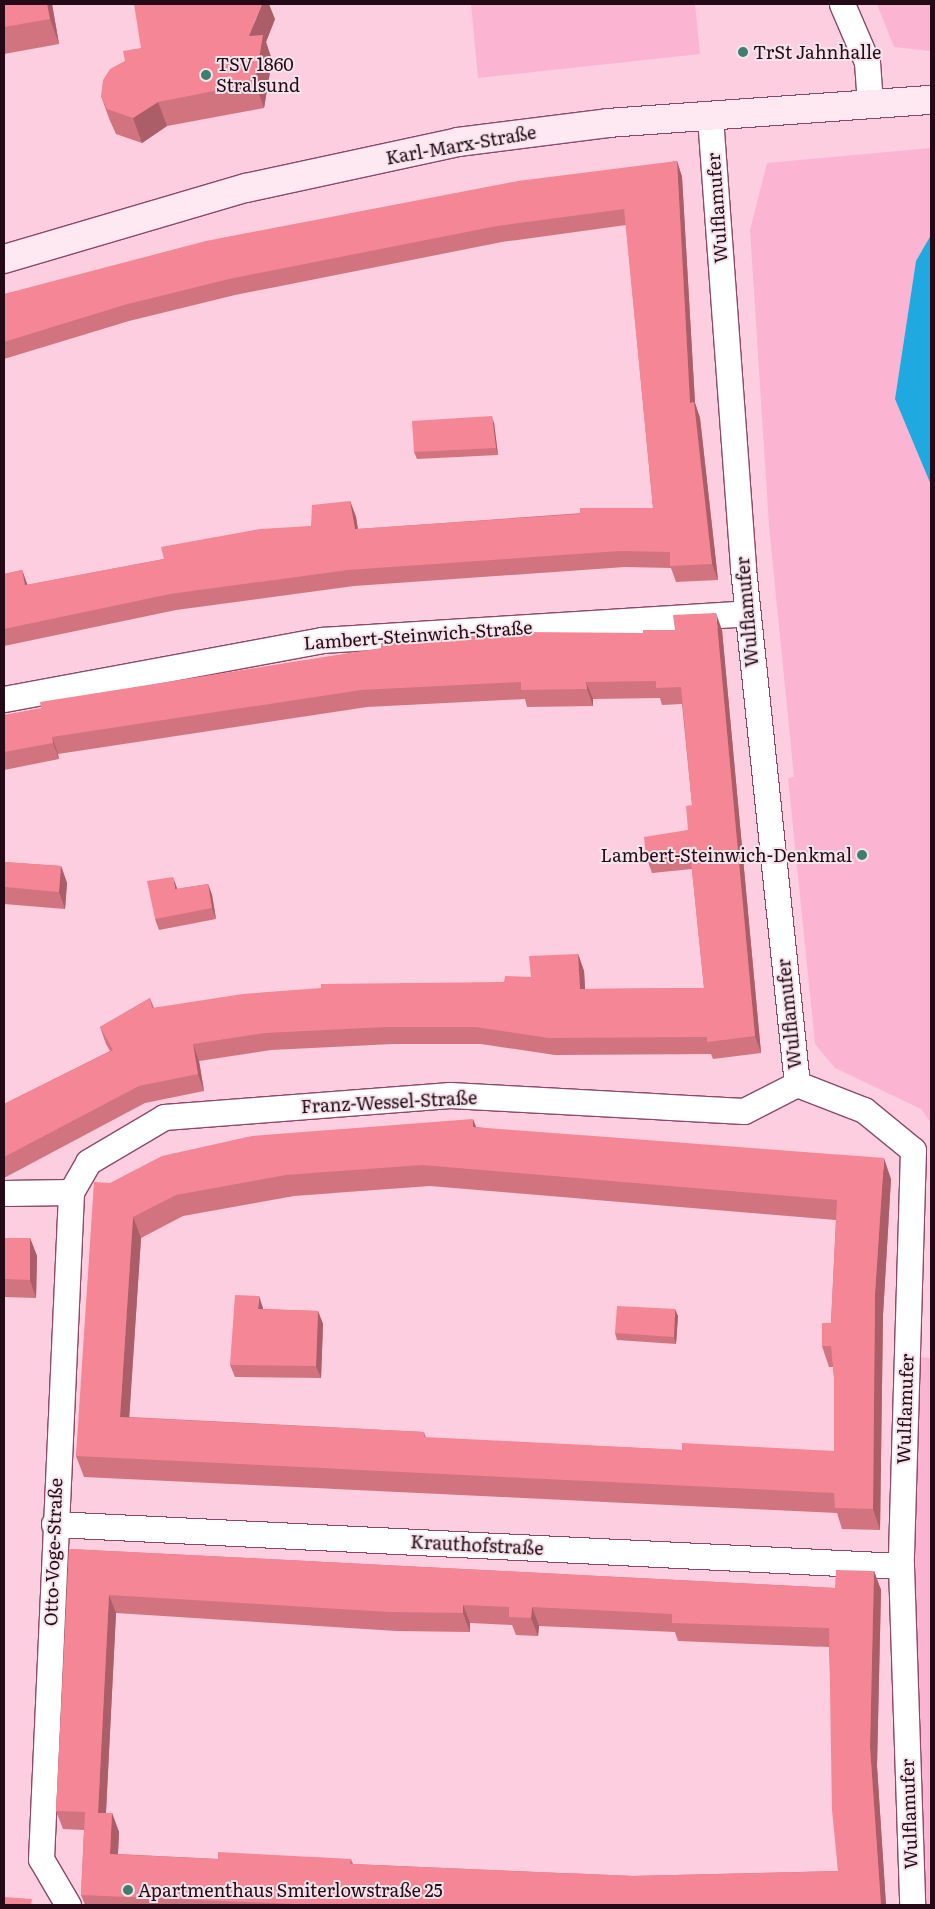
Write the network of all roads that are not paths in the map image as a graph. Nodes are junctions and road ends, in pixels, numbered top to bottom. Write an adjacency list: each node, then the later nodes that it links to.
1 (842, 4): 3 (street)
2 (931, 100): 3 (main road, Karl-Marx-Straße)
3 (870, 104): 4 (main road, Karl-Marx-Straße)
4 (710, 117): 5 (main road, Karl-Marx-Straße); 6 (street, Wulflamufer)
5 (4, 259)
6 (747, 613): 7 (street, Lambert-Steinwich-Straße); 8 (street, Wulflamufer)
7 (4, 699)
8 (796, 1084): 9 (street, Franz-Wessel-Straße); 12 (street, Wulflamufer)
9 (71, 1192): 10 (street); 11 (street, Otto-Voge-Straße)
10 (4, 1193)
11 (54, 1524): 12 (street, Krauthofstraße); 13 (street, Otto-Voge-Straße)
12 (901, 1566): 14 (street, Wulflamufer)
13 (68, 1905)
14 (912, 1905)

